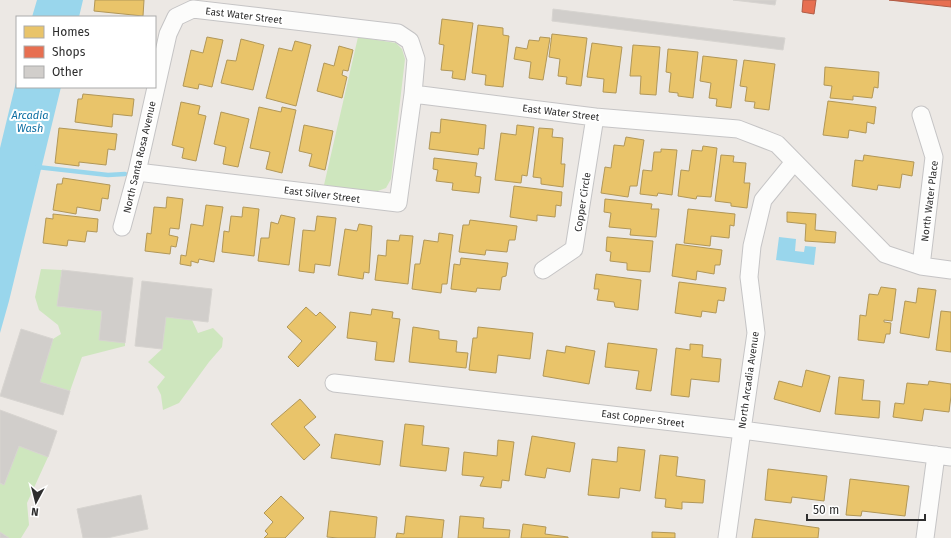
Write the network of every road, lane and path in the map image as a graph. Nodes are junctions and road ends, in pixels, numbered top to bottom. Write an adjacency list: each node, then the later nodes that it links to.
1 (176, 17): 2 (street, North Santa Rosa Avenue); 4 (street, East Water Street)
2 (156, 87)
3 (156, 88): 8 (street, North Santa Rosa Avenue)
4 (413, 94): 6 (street, East Water Street); 8 (street, East Silver Street)
5 (921, 114): 10 (street, North Water Place)
6 (595, 117): 7 (street, East Water Street); 11 (street, Copper Circle)
7 (794, 162): 10 (street, East Water Street); 14 (street, North Arcadia Avenue)
8 (137, 172): 9 (street, North Santa Rosa Avenue)
9 (122, 227)
10 (921, 266): 12 (street, East Water Street)
11 (543, 270)
12 (951, 270)
13 (334, 383): 14 (street, East Copper Street)
14 (742, 430): 15 (street, East Copper Street); 16 (street, North Arcadia Avenue)
15 (944, 456): 17 (street)
16 (727, 538)
17 (925, 538)

